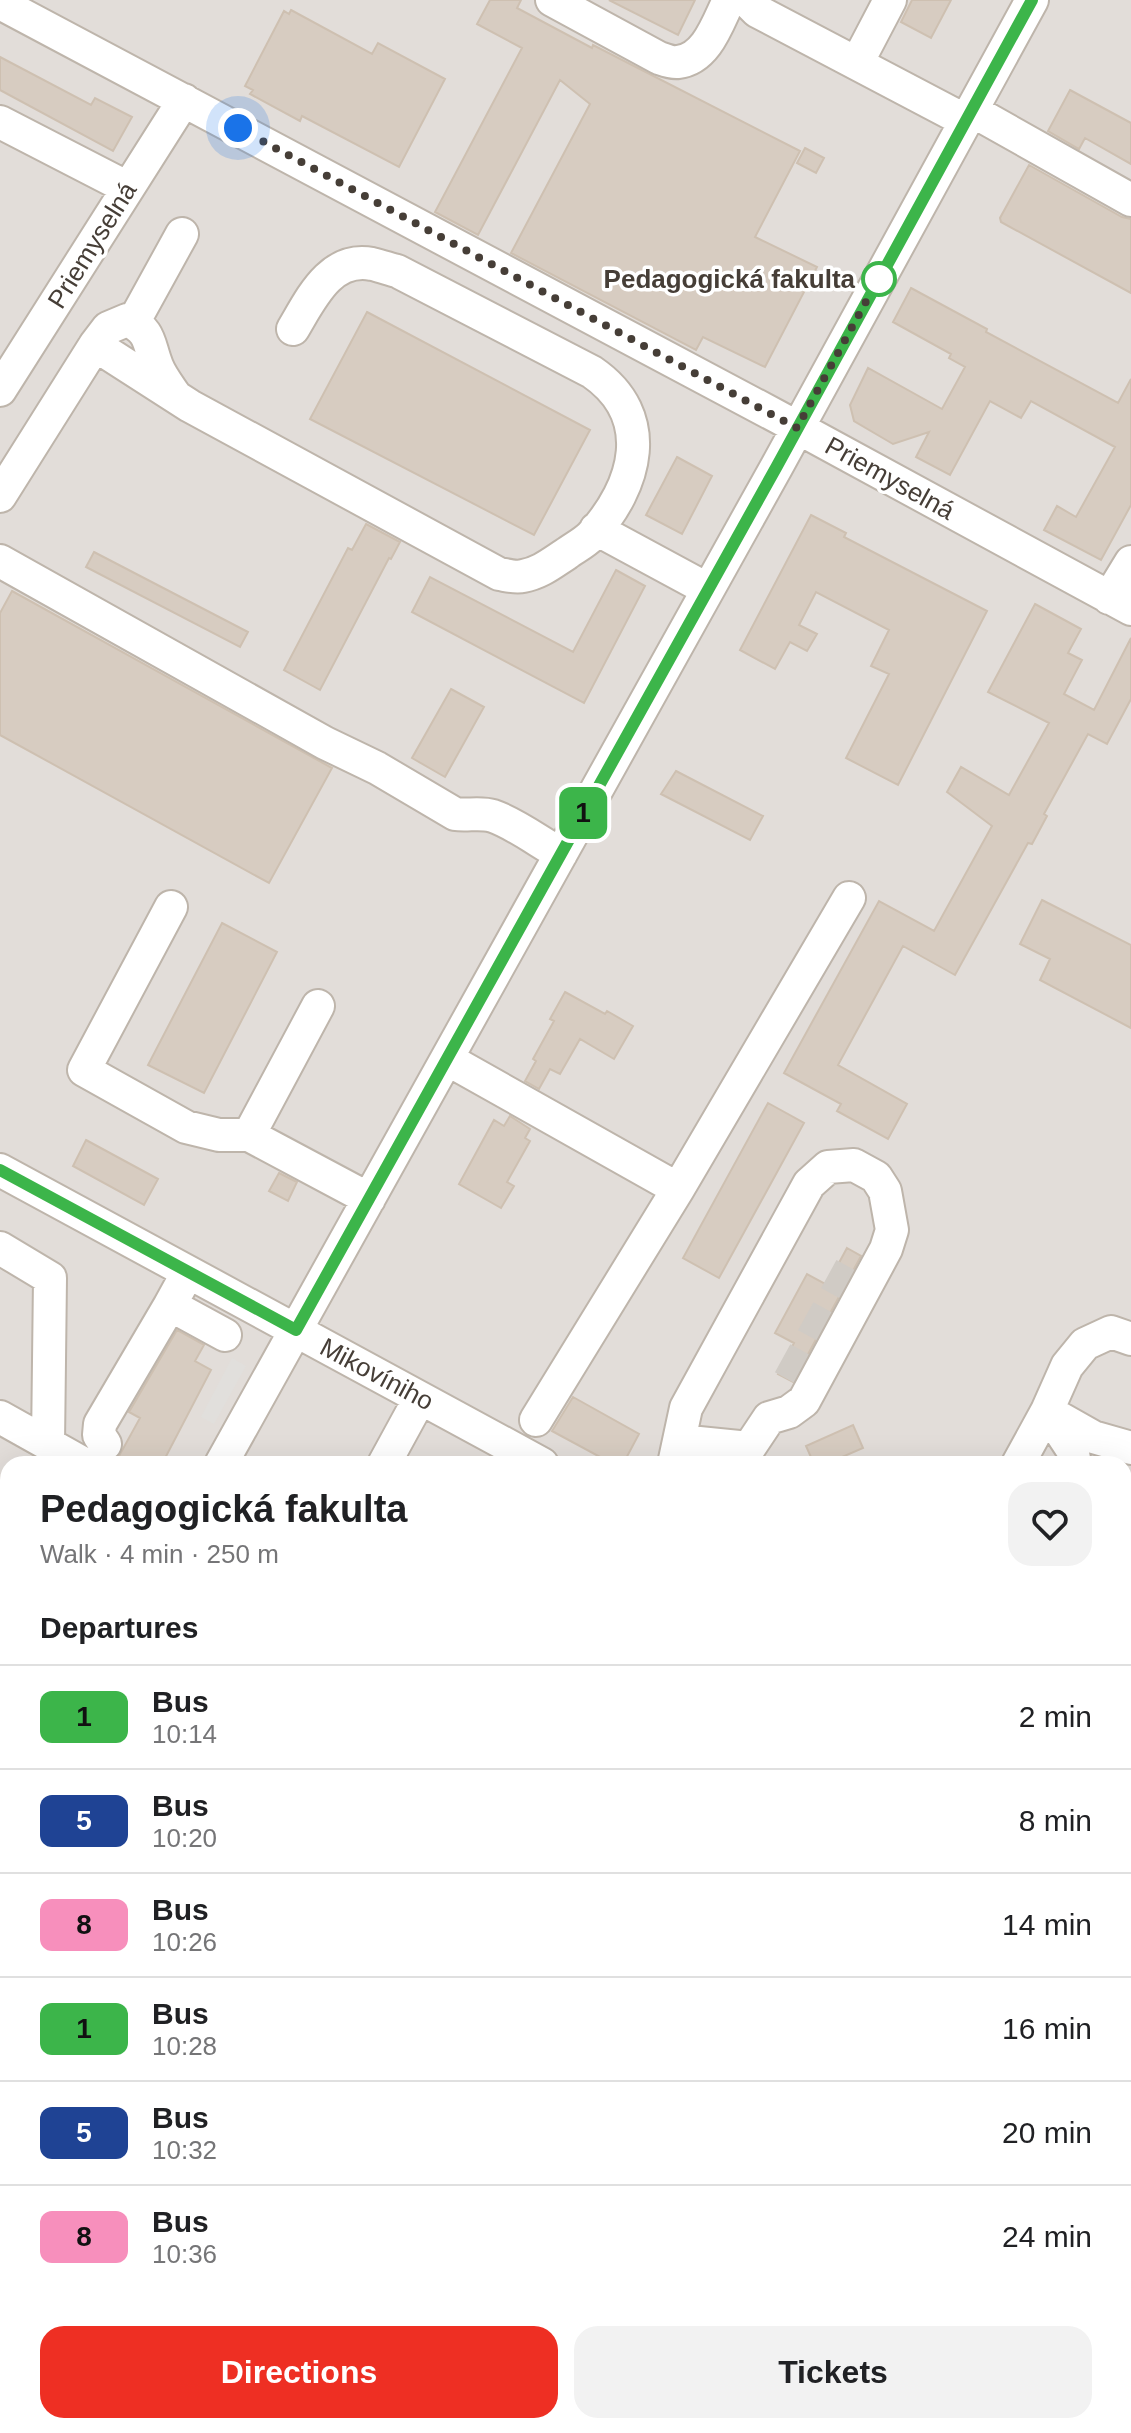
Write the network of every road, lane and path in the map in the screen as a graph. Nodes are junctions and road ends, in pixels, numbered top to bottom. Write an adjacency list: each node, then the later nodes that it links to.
1 (552, 0): 2 (street)
2 (729, 0)
3 (746, 0): 7 (street)
4 (890, 0): 7 (street)
5 (1032, 0): 9 (street)
6 (0, 3): 8 (street, Priemyselná)
7 (857, 63): 9 (street)
8 (184, 100): 11 (street, Priemyselná); 19 (street, Priemyselná)
9 (968, 116): 12 (street); 19 (street)
10 (0, 122): 11 (street)
11 (128, 188): 17 (street, Priemyselná)
12 (1131, 200)
13 (182, 234): 14 (street)
14 (133, 323): 16 (street); 18 (street)
15 (293, 329): 21 (street)
16 (95, 345): 18 (street); 20 (street)
17 (0, 390)
18 (176, 397): 21 (street)
19 (797, 428): 24 (street); 25 (street, Priemyselná)
20 (0, 496)
21 (596, 529): 24 (street)
22 (0, 561): 26 (street)
23 (1131, 562): 25 (street)
24 (707, 589): 26 (street)
25 (1120, 603)
26 (561, 854): 30 (street)
27 (849, 898): 33 (street)
28 (171, 907): 31 (street)
29 (318, 1006): 31 (street)
30 (447, 1059): 33 (street); 34 (street)
31 (249, 1135): 34 (street)
32 (0, 1170): 38 (street, Mikovíniho)
33 (678, 1189): 48 (street)
34 (369, 1199): 40 (street)
35 (887, 1201): 37 (street); 47 (street); 51 (street)
36 (0, 1248): 49 (street)
37 (858, 1254)
38 (188, 1272): 39 (street); 40 (street, Mikovíniho)
39 (170, 1305): 41 (street); 52 (street)
40 (296, 1330): 44 (street, Mikovíniho); 53 (street)
41 (225, 1335)
42 (1131, 1339): 45 (street)
43 (789, 1380): 47 (street)
44 (420, 1398): 54 (street); 55 (street, Mikovíniho)
45 (1047, 1411): 50 (street); 56 (street); 57 (street)
46 (0, 1417): 49 (street)
47 (769, 1418): 51 (street)
48 (536, 1420)
49 (48, 1444): 52 (street)
50 (1131, 1448)
51 (677, 1453)
52 (94, 1454)
53 (225, 1456)
54 (388, 1456)
55 (527, 1456)
56 (1022, 1456)
57 (1073, 1456)

